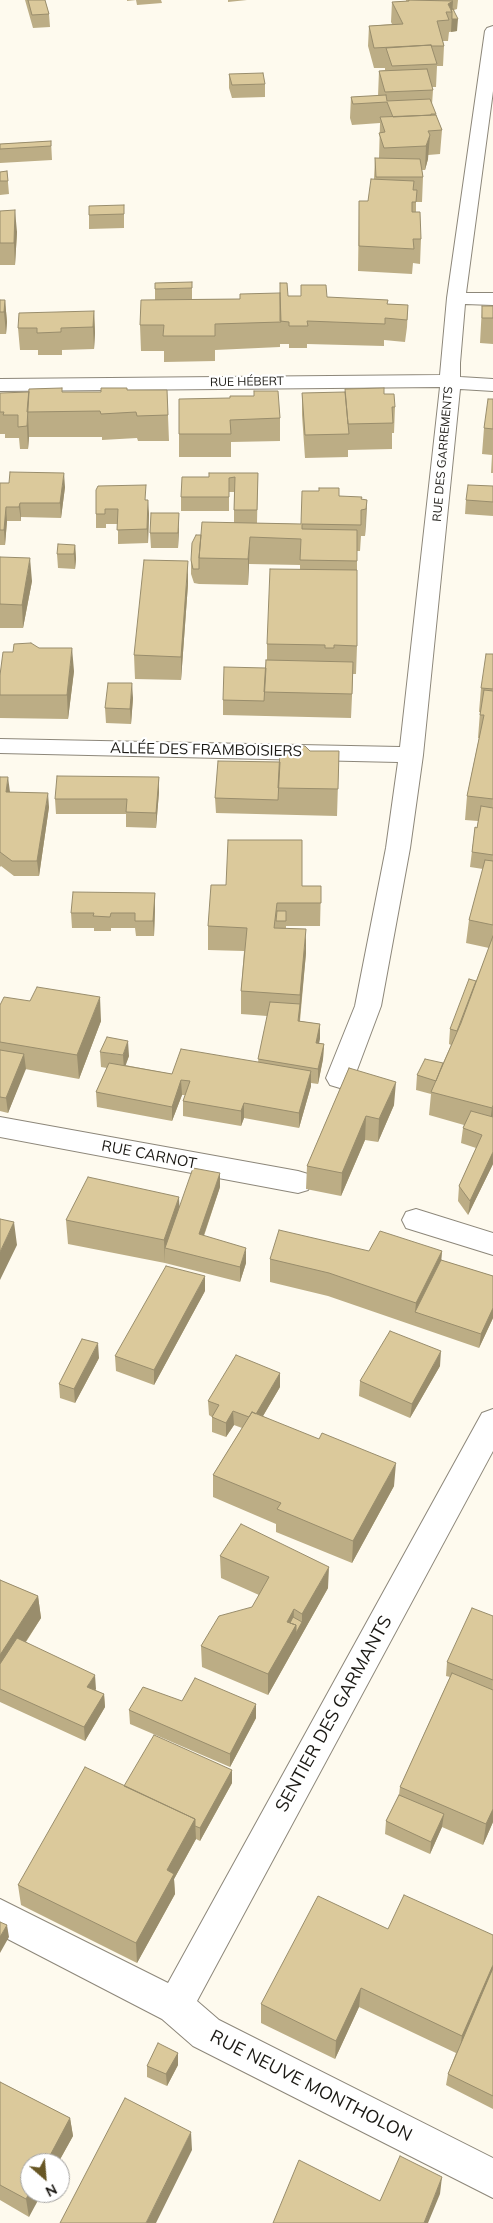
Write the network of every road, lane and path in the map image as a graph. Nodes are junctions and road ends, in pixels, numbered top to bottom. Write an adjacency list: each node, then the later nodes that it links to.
1 (493, 31): 2 (street, RUE DES GARREMENTS)
2 (456, 298): 3 (street); 4 (street, RUE DES GARREMENTS)
3 (493, 298)
4 (450, 382): 5 (street, RUE HÉBERT); 6 (street, RUE HÉBERT); 8 (street, RUE DES GARREMENTS)
5 (0, 385)
6 (493, 386)
7 (0, 746): 8 (street, ALLÉE DES FRAMBOISIERS)
8 (411, 755): 9 (street, RUE DES GARREMENTS)
9 (340, 1078)
10 (0, 1127): 11 (street, RUE CARNOT)
11 (298, 1182)
12 (416, 1220): 13 (street)
13 (493, 1244)
14 (493, 1422): 16 (street, SENTIER DES GARMANTS)
15 (0, 1916): 16 (street, RUE NEUVE MONTHOLON)
16 (175, 2006): 17 (street, RUE NEUVE MONTHOLON)
17 (493, 2179)

